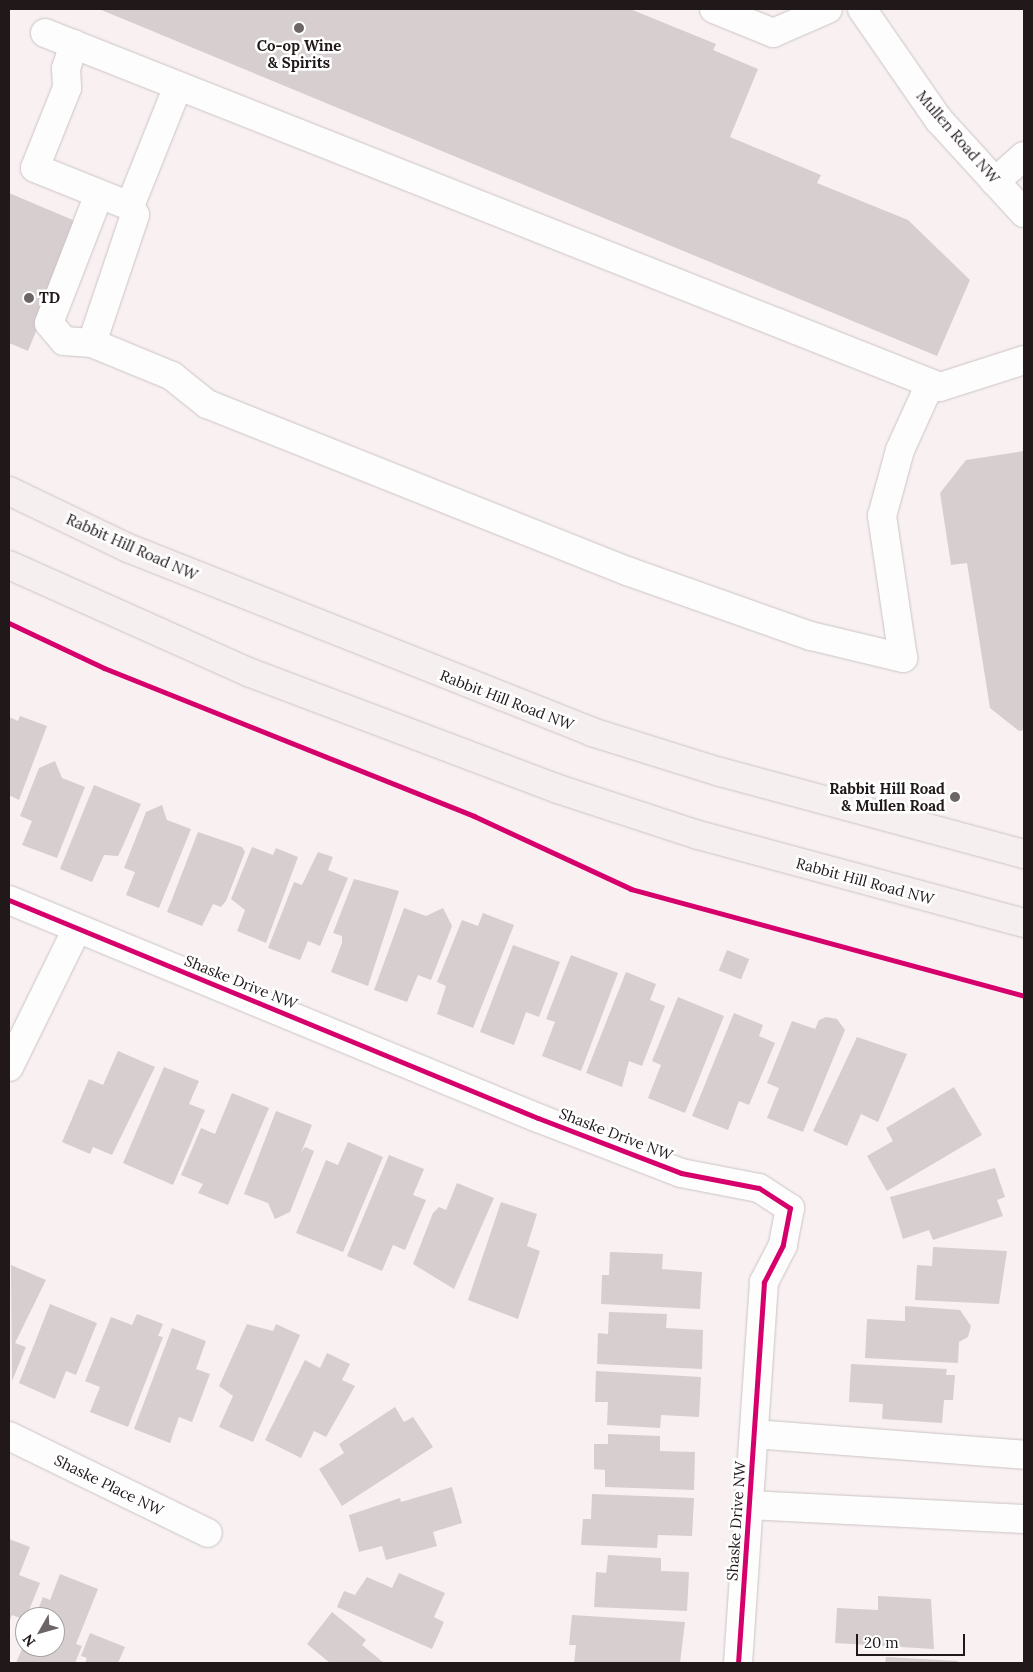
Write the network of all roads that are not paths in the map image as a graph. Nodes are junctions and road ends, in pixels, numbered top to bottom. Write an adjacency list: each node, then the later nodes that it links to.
1 (714, 9): 2 (street)
2 (828, 9)
3 (862, 9): 8 (street, Mullen Road NW)
4 (45, 33): 5 (street)
5 (74, 44): 6 (street); 9 (street)
6 (178, 86): 10 (street); 14 (street)
7 (1024, 156): 8 (street)
8 (995, 182): 11 (street, Mullen Road NW)
9 (99, 194): 10 (street); 12 (street)
10 (130, 206): 12 (street)
11 (1024, 213)
12 (92, 343): 14 (street)
13 (1024, 360): 14 (street)
14 (930, 384)
15 (9, 491): 17 (main road, Rabbit Hill Road NW)
16 (9, 565): 19 (main road, Rabbit Hill Road NW)
17 (1024, 854)
18 (9, 900): 20 (street, Shaske Drive NW)
19 (1024, 923)
20 (77, 929): 21 (street); 22 (street, Shaske Drive NW)
21 (9, 1067)
22 (754, 1434): 24 (street); 25 (street, Shaske Drive NW)
23 (9, 1436): 27 (street, Shaske Place NW)
24 (1024, 1455)
25 (749, 1506): 26 (street, Shaske Drive NW); 28 (street, Shaske Drive NW)
26 (1024, 1519)
27 (208, 1534)
28 (738, 1663)

